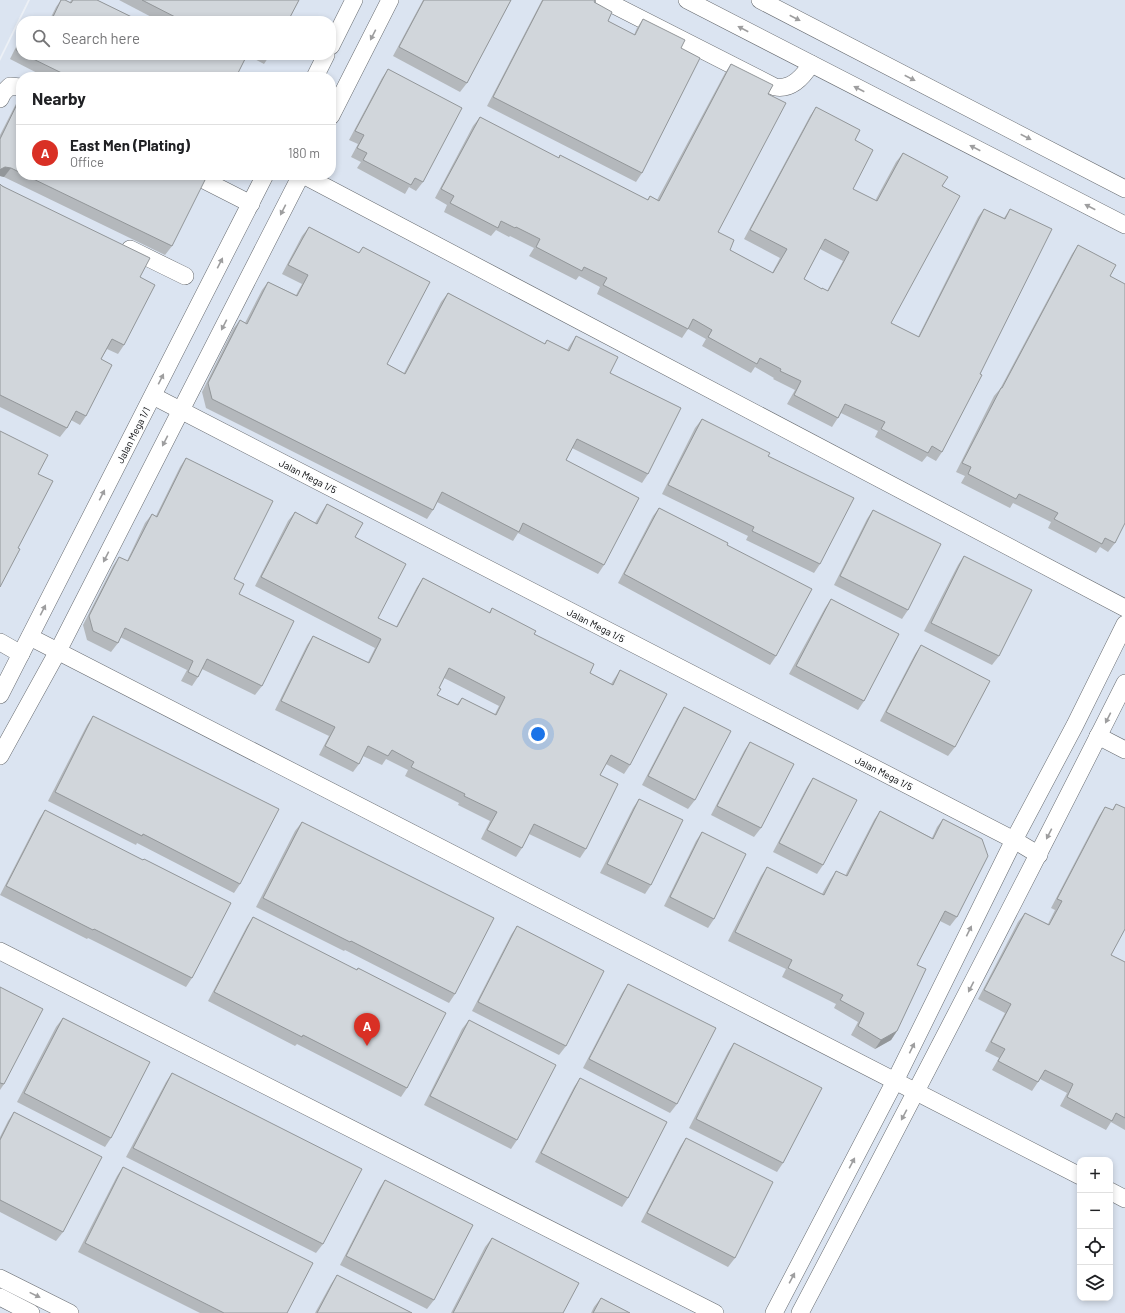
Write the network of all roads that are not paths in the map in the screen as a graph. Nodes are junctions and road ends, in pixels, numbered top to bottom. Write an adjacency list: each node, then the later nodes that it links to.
1 (354, 0): 6 (street)
2 (390, 0): 12 (street, one-way to 12)
3 (604, 0): 8 (street)
4 (688, 0): 8 (street, one-way to 4)
5 (760, 0): 17 (street, one-way to 17)
6 (336, 36)
7 (324, 60): 9 (street)
8 (811, 64): 19 (street, one-way to 8)
9 (318, 72)
10 (16, 87): 11 (street)
11 (0, 99)
12 (336, 106)
13 (204, 180): 18 (street)
14 (263, 180): 18 (street, Jalan Mega 1/1)
15 (299, 180): 23 (street, one-way to 23)
16 (312, 180): 24 (street)
17 (1125, 189)
18 (251, 204): 22 (street, Jalan Mega 1/1, one-way to 18)
19 (1125, 225)
20 (114, 242): 21 (street)
21 (185, 276)
22 (153, 396): 23 (street, Jalan Mega 1/5); 26 (street, Jalan Mega 1/1, one-way to 22)
23 (180, 411): 28 (street, one-way to 28); 35 (street, Jalan Mega 1/5)
24 (1125, 608)
25 (1125, 624): 35 (street)
26 (30, 637): 28 (street); 29 (street, Jalan Mega 1/1)
27 (0, 642): 29 (street)
28 (58, 651): 34 (street); 38 (street)
29 (21, 654): 31 (street, Jalan Mega 1/1)
30 (1125, 683): 32 (street, one-way to 32)
31 (0, 695)
32 (1098, 736): 33 (street); 36 (street, one-way to 36)
33 (1125, 750)
34 (0, 756)
35 (1014, 840): 36 (street, Jalan Mega 1/5); 38 (street, one-way to 35)
36 (1039, 855): 39 (street, one-way to 39)
37 (0, 951): 47 (street)
38 (895, 1081): 39 (street); 48 (street, one-way to 38)
39 (916, 1091): 40 (street); 49 (street, one-way to 49)
40 (1077, 1174)
41 (1112, 1193): 42 (street)
42 (1125, 1199)
43 (0, 1278): 46 (street, one-way to 46)
44 (0, 1297): 45 (street)
45 (31, 1313)
46 (70, 1313)
47 (715, 1313)
48 (774, 1313)
49 (800, 1313)

